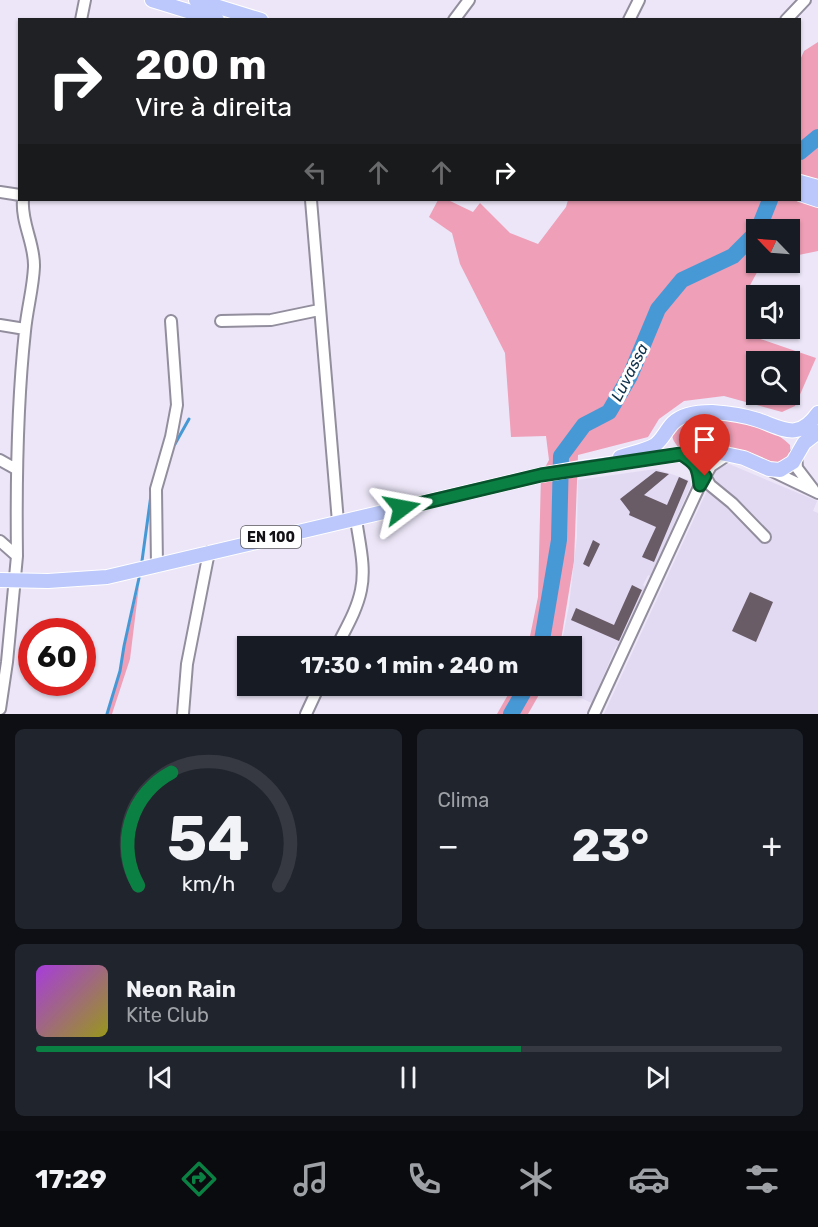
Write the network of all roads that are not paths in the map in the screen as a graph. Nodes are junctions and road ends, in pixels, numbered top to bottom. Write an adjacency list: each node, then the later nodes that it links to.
1 (85, 0): 8 (street)
2 (152, 0): 7 (main road)
3 (196, 0): 7 (main road)
4 (469, 0): 10 (street)
5 (639, 0): 11 (street)
6 (805, 0): 12 (street)
7 (217, 8): 9 (main road)
8 (81, 18)
9 (254, 18)
10 (456, 18)
11 (630, 18)
12 (788, 18)
13 (801, 182): 14 (main road)
14 (818, 187)
15 (0, 192): 17 (street)
16 (801, 194): 18 (main road)
17 (18, 195)
18 (818, 200)
19 (22, 201): 25 (street)
20 (311, 201): 21 (street)
21 (319, 310): 23 (street); 40 (street)
22 (171, 321): 45 (street)
23 (222, 321)
24 (0, 325): 25 (street)
25 (25, 329): 34 (street)
26 (818, 412): 28 (main road)
27 (672, 424): 28 (main road, EN 100); 30 (main road); 35 (main road, EN 100)
28 (786, 432): 32 (main road)
29 (818, 432): 32 (main road)
30 (681, 454): 31 (main road, EN 100); 35 (main road, EN 100); 37 (street)
31 (729, 454): 36 (main road, EN 100); 37 (street)
32 (796, 454): 36 (main road); 38 (street)
33 (0, 460): 34 (street)
34 (16, 468): 44 (street)
35 (581, 468): 39 (main road, EN 100)
36 (769, 469): 38 (street)
37 (702, 481): 41 (street); 54 (street)
38 (817, 492)
39 (356, 519): 40 (main road, EN 100); 48 (street)
40 (338, 522): 43 (main road, EN 100)
41 (765, 537)
42 (0, 541): 44 (street)
43 (209, 552): 45 (main road, EN 100); 52 (street)
44 (17, 556): 47 (street)
45 (157, 566): 47 (main road, EN 100)
46 (0, 580): 47 (main road, EN 100)
47 (15, 581): 49 (street)
48 (342, 636)
49 (4, 661): 51 (street)
50 (314, 696): 53 (street)
51 (0, 709)
52 (183, 714)
53 (306, 714)
54 (594, 714)

